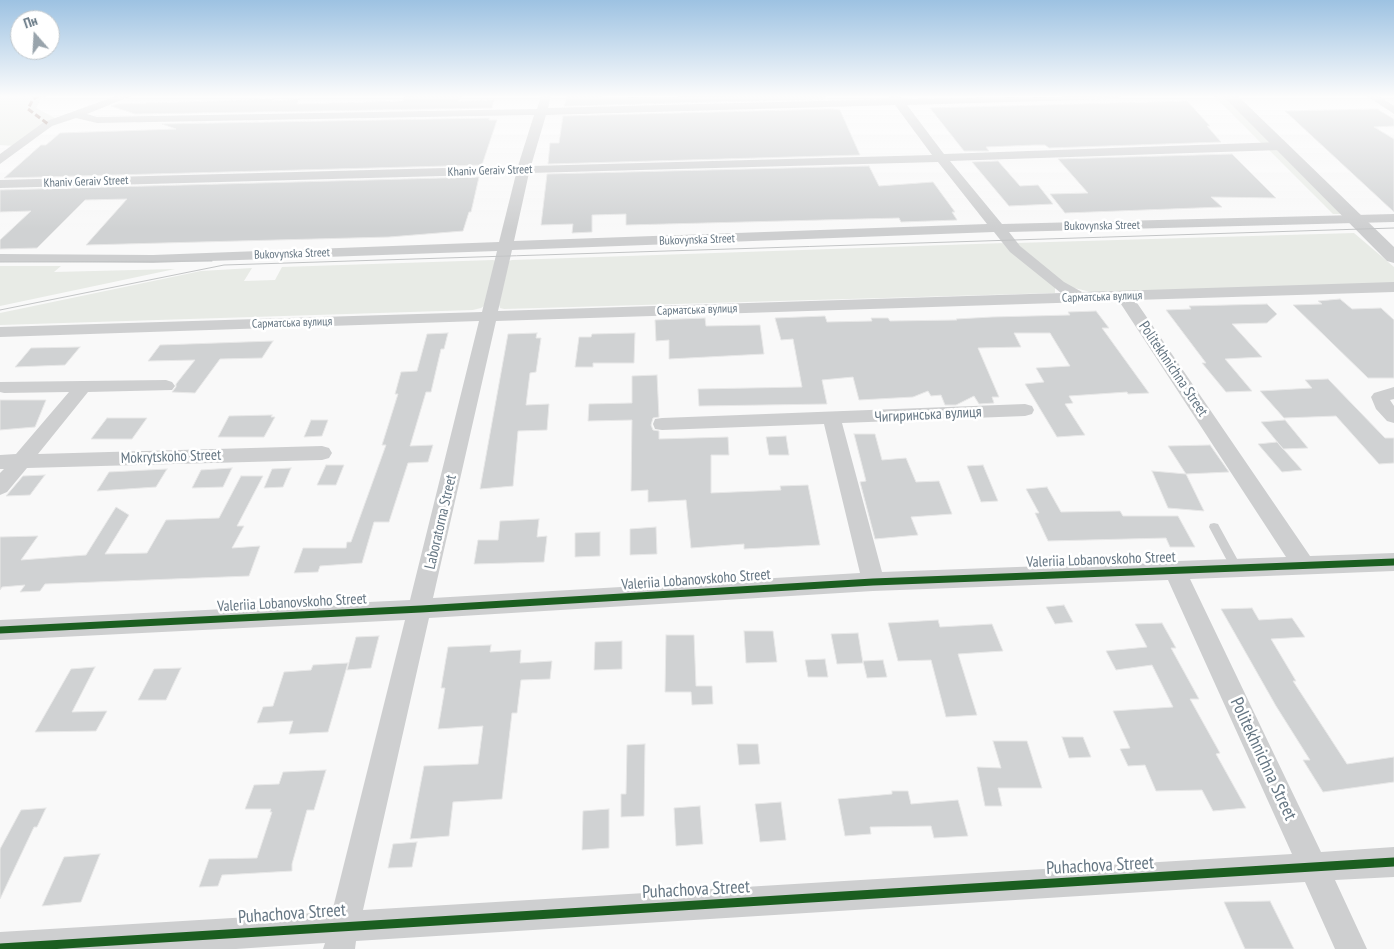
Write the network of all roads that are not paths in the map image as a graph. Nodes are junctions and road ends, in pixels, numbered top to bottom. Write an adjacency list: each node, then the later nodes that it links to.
1 (26, 140): 7 (street)
2 (533, 140): 8 (street, Laboratorna Street)
3 (928, 140): 6 (street)
4 (1274, 140): 5 (street)
5 (1280, 146): 6 (street, Khaniv Geraiv Street); 11 (street)
6 (941, 158): 8 (street, Khaniv Geraiv Street); 12 (street)
7 (0, 160)
8 (523, 171): 9 (street, Khaniv Geraiv Street); 13 (street, Laboratorna Street)
9 (0, 184)
10 (1394, 218): 11 (street, Bukovynska Street)
11 (1356, 219): 12 (street, Bukovynska Street); 14 (street)
12 (996, 228): 13 (street, Bukovynska Street); 18 (street)
13 (505, 247): 15 (street, Bukovynska Street); 19 (street, Laboratorna Street)
14 (1394, 257)
15 (0, 258)
16 (1394, 287): 17 (street, Сарматська вулиця)
17 (1124, 296): 18 (street, Сарматська вулиця); 35 (street, Politekhnichna Street)
18 (1080, 298): 19 (street, Сарматська вулиця)
19 (490, 316): 20 (street, Сарматська вулиця); 39 (street, Laboratorna Street)
20 (0, 332)
21 (166, 386): 23 (street)
22 (4, 387): 23 (street)
23 (82, 387): 31 (street)
24 (1394, 393): 26 (street)
25 (1025, 410): 27 (street, Чигиринська вулиця)
26 (1394, 417)
27 (832, 419): 28 (street, Чигиринська вулиця); 38 (street)
28 (662, 424)
29 (322, 453): 31 (street, Mokrytskoho Street)
30 (0, 462): 31 (street, Mokrytskoho Street)
31 (21, 462): 32 (street)
32 (0, 487)
33 (1214, 527): 36 (lane)
34 (1394, 562): 35 (street, Valeriia Lobanovskoho Street)
35 (1305, 567): 36 (street, Valeriia Lobanovskoho Street)
36 (1237, 569): 37 (street, Valeriia Lobanovskoho Street)
37 (1175, 570): 38 (street, Valeriia Lobanovskoho Street); 42 (street, Politekhnichna Street)
38 (873, 582): 39 (street, Valeriia Lobanovskoho Street)
39 (420, 610): 40 (street, Valeriia Lobanovskoho Street); 43 (street, Laboratorna Street)
40 (0, 630)
41 (1394, 862): 42 (street, Puhachova Street)
42 (1314, 868): 43 (street, Puhachova Street); 45 (street, Politekhnichna Street)
43 (342, 937): 44 (street, Puhachova Street)
44 (0, 948)
45 (1351, 949)

